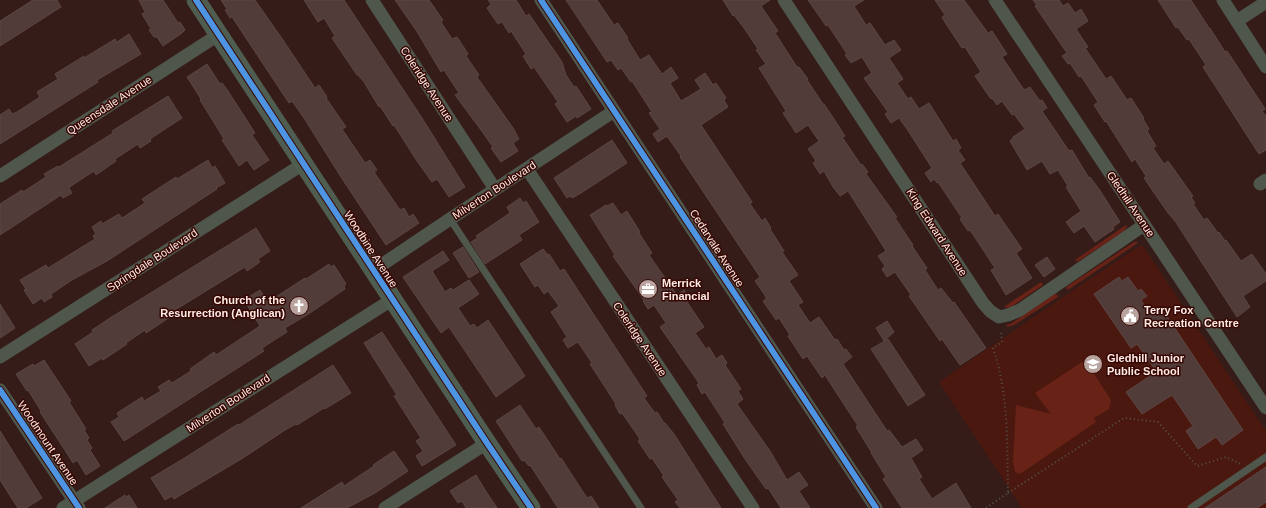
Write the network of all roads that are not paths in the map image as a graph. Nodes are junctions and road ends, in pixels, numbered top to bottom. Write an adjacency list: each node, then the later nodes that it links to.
1 (196, 0): 9 (main road, Woodbine Avenue)
2 (372, 0): 15 (street, Coleridge Avenue)
3 (540, 0): 11 (street, Cedarvale Avenue)
4 (784, 0): 17 (street, King Edward Avenue)
5 (995, 0): 17 (street, Gledhill Avenue)
6 (1223, 0): 8 (street)
7 (1266, 2): 8 (street)
8 (1236, 21): 10 (street)
9 (218, 35): 12 (main road, Woodbine Avenue); 14 (street, Queensdale Avenue)
10 (1266, 67)
11 (614, 112): 13 (street, Milverton Boulevard); 31 (street, Cedarvale Avenue)
12 (303, 164): 18 (main road, Woodbine Avenue); 20 (street, Springdale Boulevard)
13 (527, 169): 15 (street, Milverton Boulevard); 30 (street, Coleridge Avenue)
14 (0, 176)
15 (495, 189): 16 (street, Milverton Boulevard)
16 (450, 218): 18 (street, Milverton Boulevard); 29 (lane)
17 (1144, 225): 22 (street, Gledhill Avenue)
18 (374, 270): 19 (main road, Woodbine Avenue)
19 (393, 299): 23 (main road, Woodbine Avenue); 25 (street, Milverton Boulevard)
20 (0, 357)
21 (0, 390): 25 (street, Woodmount Avenue)
22 (1266, 408)
23 (487, 443): 27 (street); 28 (main road, Woodbine Avenue)
24 (1266, 457): 32 (lane)
25 (77, 504): 26 (street, Milverton Boulevard)
26 (63, 508)
27 (385, 508)
28 (530, 508)
29 (641, 508)
30 (753, 508)
31 (876, 508)
32 (1191, 508)

